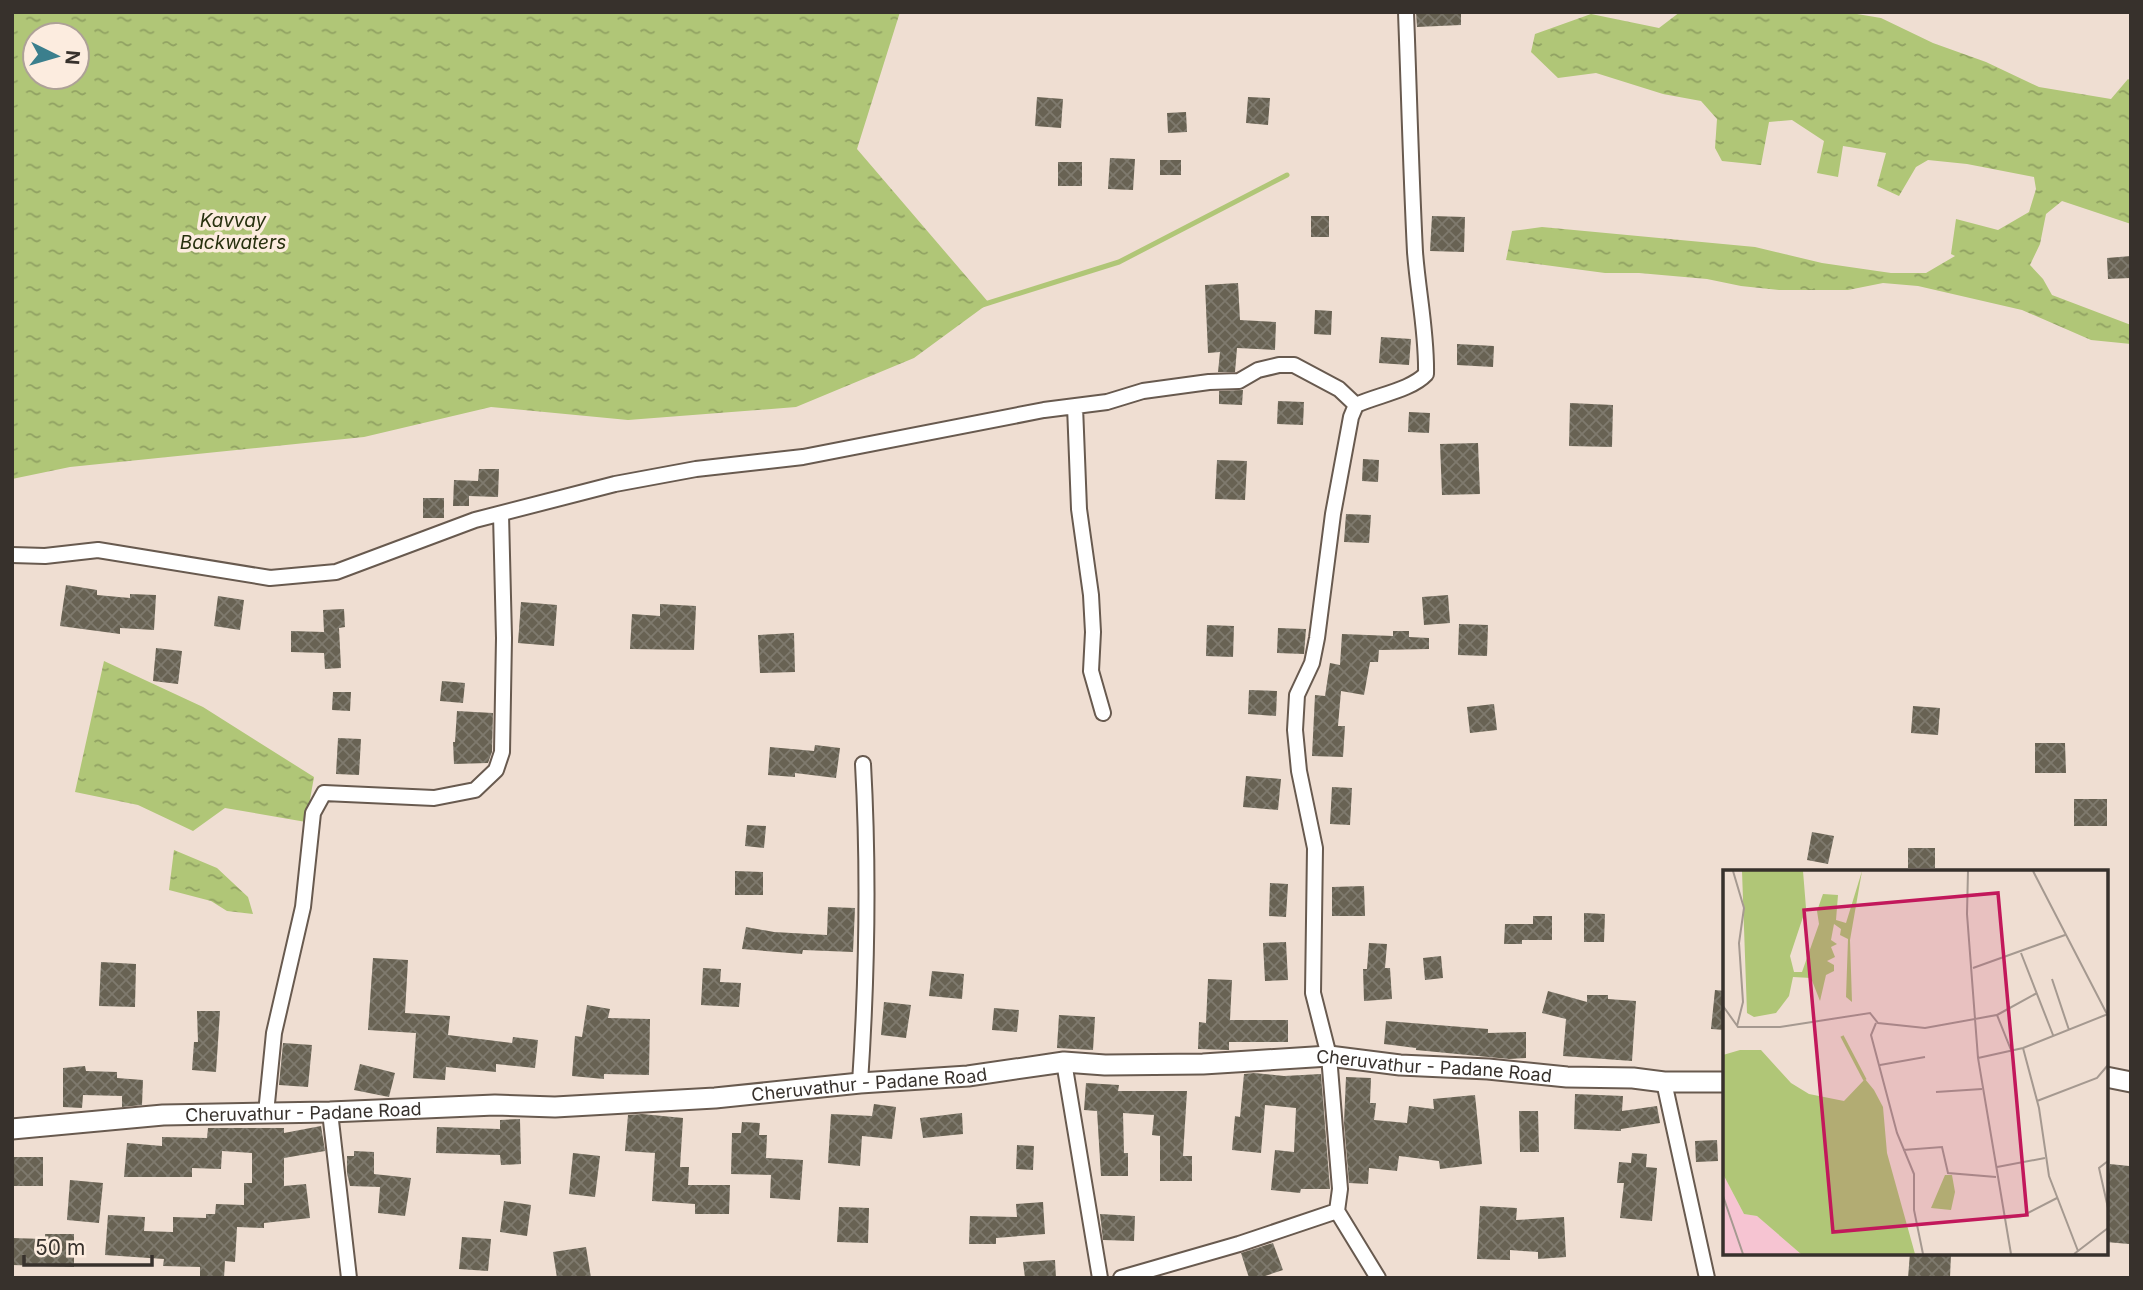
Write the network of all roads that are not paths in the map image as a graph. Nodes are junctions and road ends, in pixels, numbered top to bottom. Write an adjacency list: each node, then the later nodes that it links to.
1 (1406, 12): 2 (street)
2 (1356, 405): 3 (street); 8 (street)
3 (1074, 406): 4 (street); 6 (street)
4 (500, 514): 5 (street); 16 (street)
5 (12, 555)
6 (1103, 713)
7 (863, 764): 14 (street)
8 (1329, 1056): 9 (main road, Cheruvathur - Padane Road); 11 (main road, Cheruvathur - Padane Road); 18 (street)
9 (1064, 1062): 14 (main road, Cheruvathur - Padane Road); 20 (street)
10 (2108, 1077): 13 (main road)
11 (1664, 1082): 12 (main road, Cheruvathur - Padane Road); 23 (street)
12 (1723, 1082)
13 (2131, 1082)
14 (860, 1083): 15 (main road, Cheruvathur - Padane Road)
15 (330, 1112): 16 (main road, Cheruvathur - Padane Road); 19 (street)
16 (265, 1113): 17 (main road, Cheruvathur - Padane Road)
17 (12, 1129)
18 (1337, 1211): 21 (street); 22 (street)
19 (349, 1278)
20 (1100, 1278)
21 (1121, 1278)
22 (1378, 1278)
23 (1707, 1278)

